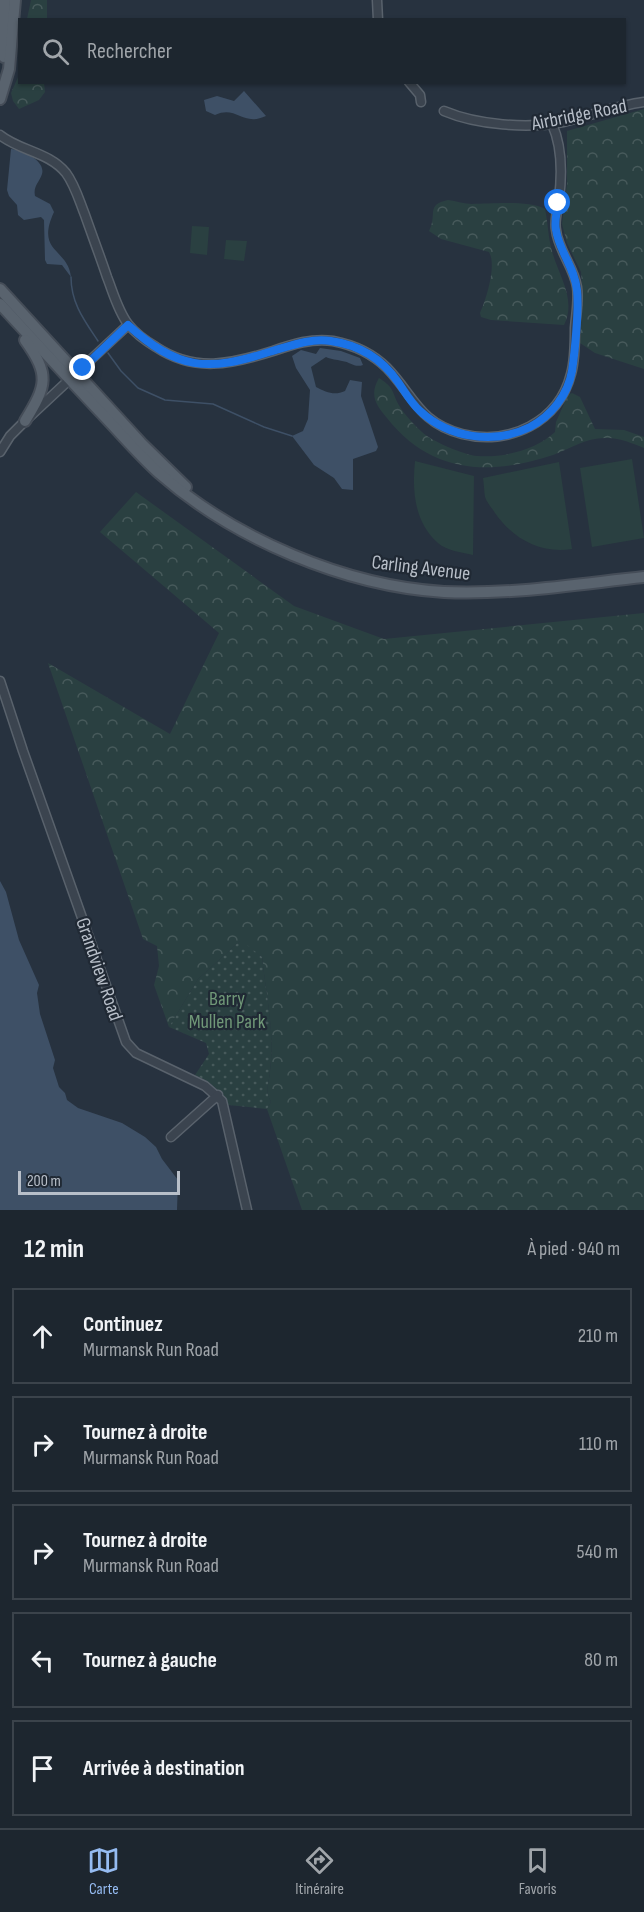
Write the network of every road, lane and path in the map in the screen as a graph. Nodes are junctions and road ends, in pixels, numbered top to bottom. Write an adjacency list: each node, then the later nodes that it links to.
1 (5, 0): 5 (main road)
2 (15, 0): 7 (main road)
3 (377, 0): 4 (street)
4 (378, 18)
5 (0, 84)
6 (411, 84): 8 (street)
7 (0, 99)
8 (421, 102)
9 (644, 102): 11 (street, Airbridge Road)
10 (444, 111): 11 (street, Airbridge Road)
11 (552, 124): 15 (street)
12 (0, 135): 15 (street)
13 (0, 290): 16 (main road, Carling Avenue)
14 (0, 304): 16 (main road, Carling Avenue); 17 (main road)
15 (128, 325): 16 (street)
16 (73, 376): 17 (street); 20 (main road, Carling Avenue)
17 (25, 421): 18 (street)
18 (3, 440): 19 (street)
19 (0, 452)
20 (644, 577)
21 (0, 681): 22 (street, Grandview Road)
22 (218, 1095): 23 (street); 24 (street)
23 (171, 1137)
24 (247, 1210)

